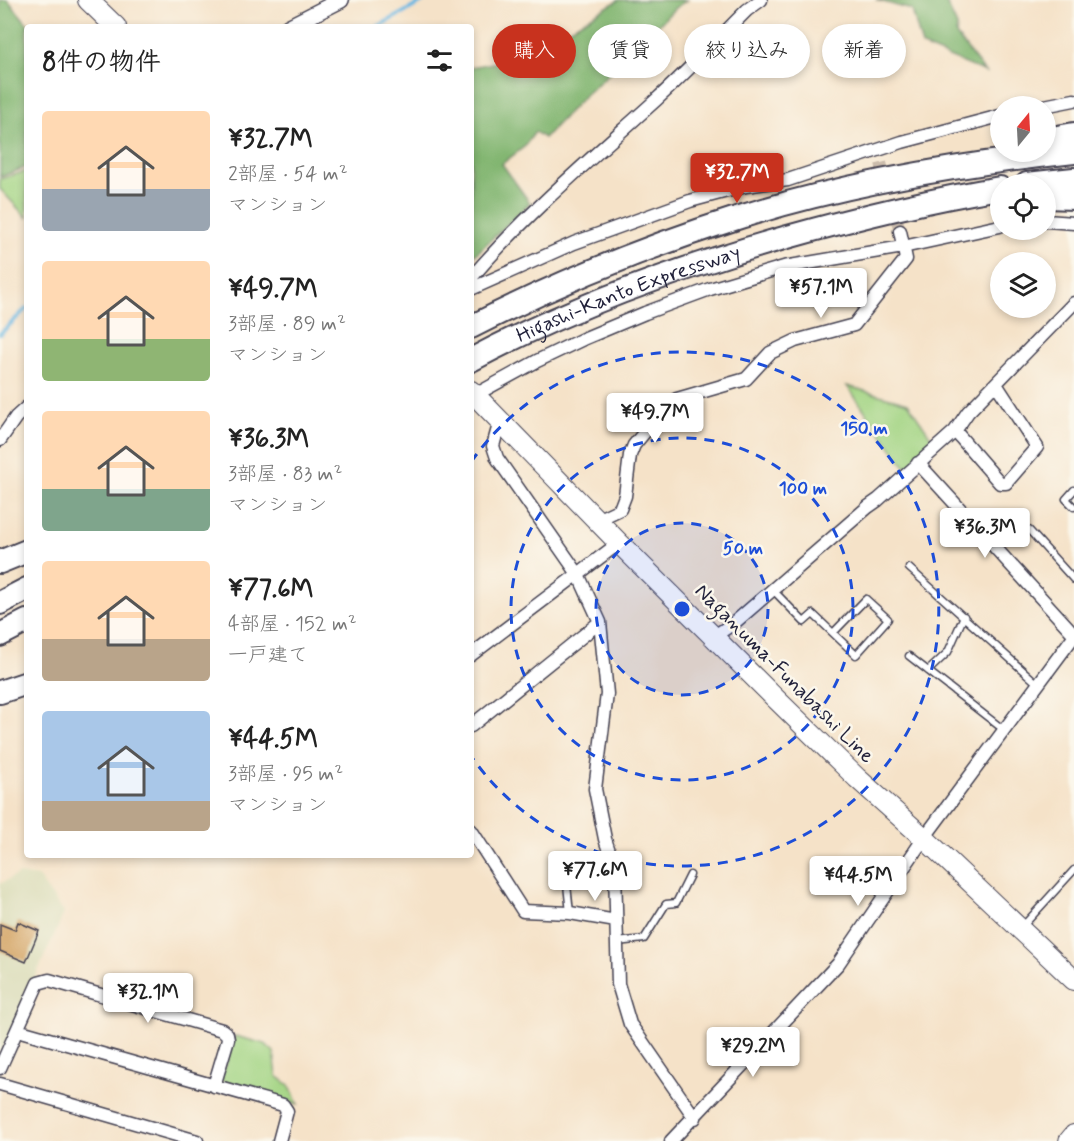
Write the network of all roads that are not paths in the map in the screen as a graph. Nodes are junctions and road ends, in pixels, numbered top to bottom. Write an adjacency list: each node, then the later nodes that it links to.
1 (88, 0): 4 (main road)
2 (341, 0): 5 (street)
3 (761, 0): 26 (street)
4 (113, 24)
5 (294, 24)
6 (1074, 100): 7 (street)
7 (1056, 104)
8 (990, 119): 27 (street)
9 (1074, 135): 10 (highway)
10 (1056, 138)
11 (1074, 152): 13 (highway, Higashi-Kanto Expressway)
12 (990, 154): 13 (highway)
13 (911, 175): 29 (highway, Higashi-Kanto Expressway)
14 (1074, 179): 15 (highway)
15 (1056, 181)
16 (990, 190): 25 (highway, Higashi-Kanto Expressway)
17 (1056, 197): 18 (highway)
18 (1074, 198)
19 (990, 203): 25 (highway)
20 (1056, 221): 21 (street)
21 (1074, 222)
22 (990, 228): 24 (street)
23 (900, 231): 24 (street)
24 (903, 247): 32 (street); 41 (street)
25 (748, 249): 30 (highway, Higashi-Kanto Expressway)
26 (474, 274)
27 (474, 288)
28 (1074, 303): 31 (street)
29 (474, 325)
30 (474, 359)
31 (996, 384): 36 (street); 36 (street)
32 (474, 392)
33 (474, 394): 35 (main road, Naganuma-Funabashi Line)
34 (24, 410): 37 (street)
35 (500, 421): 41 (main road, Naganuma-Funabashi Line); 47 (street)
36 (955, 431): 38 (street)
37 (0, 440)
38 (918, 463): 49 (street); 57 (street)
39 (1074, 490): 40 (lane)
40 (1074, 507)
41 (597, 520): 43 (main road, Naganuma-Funabashi Line)
42 (1029, 530): 48 (lane)
43 (619, 543): 47 (street); 58 (main road, Naganuma-Funabashi Line)
44 (24, 552): 45 (highway)
45 (0, 562)
46 (909, 568): 52 (lane)
47 (578, 574): 53 (street); 59 (street)
48 (1074, 580)
49 (772, 590): 55 (lane); 58 (street)
50 (24, 591): 51 (highway)
51 (0, 603)
52 (964, 616): 61 (lane); 63 (lane)
53 (600, 622): 65 (street); 73 (street)
54 (24, 623): 56 (highway)
55 (833, 633): 55 (lane)
56 (0, 635)
57 (1074, 635): 63 (street)
58 (713, 637): 68 (main road, Naganuma-Funabashi Line)
59 (474, 653)
60 (909, 656): 61 (lane)
61 (928, 671): 66 (lane)
62 (24, 684): 64 (highway)
63 (1038, 684): 66 (street)
64 (0, 692)
65 (474, 724)
66 (1004, 730): 68 (street)
67 (474, 835): 72 (street)
68 (924, 838): 74 (main road, Naganuma-Funabashi Line); 81 (street)
69 (1074, 870): 74 (lane)
70 (566, 875): 72 (lane)
71 (690, 875): 75 (lane)
72 (570, 913): 73 (street)
73 (616, 921): 75 (street)
74 (1020, 929): 76 (main road, Naganuma-Funabashi Line)
75 (617, 942): 81 (street)
76 (1074, 980)
77 (17, 1030): 78 (street); 80 (street); 80 (street)
78 (0, 1068)
79 (0, 1084): 84 (street)
80 (214, 1086): 85 (street)
81 (695, 1118): 83 (street)
82 (1074, 1135): 86 (main road)
83 (678, 1139)
84 (197, 1141)
85 (279, 1141)
86 (1069, 1141)

